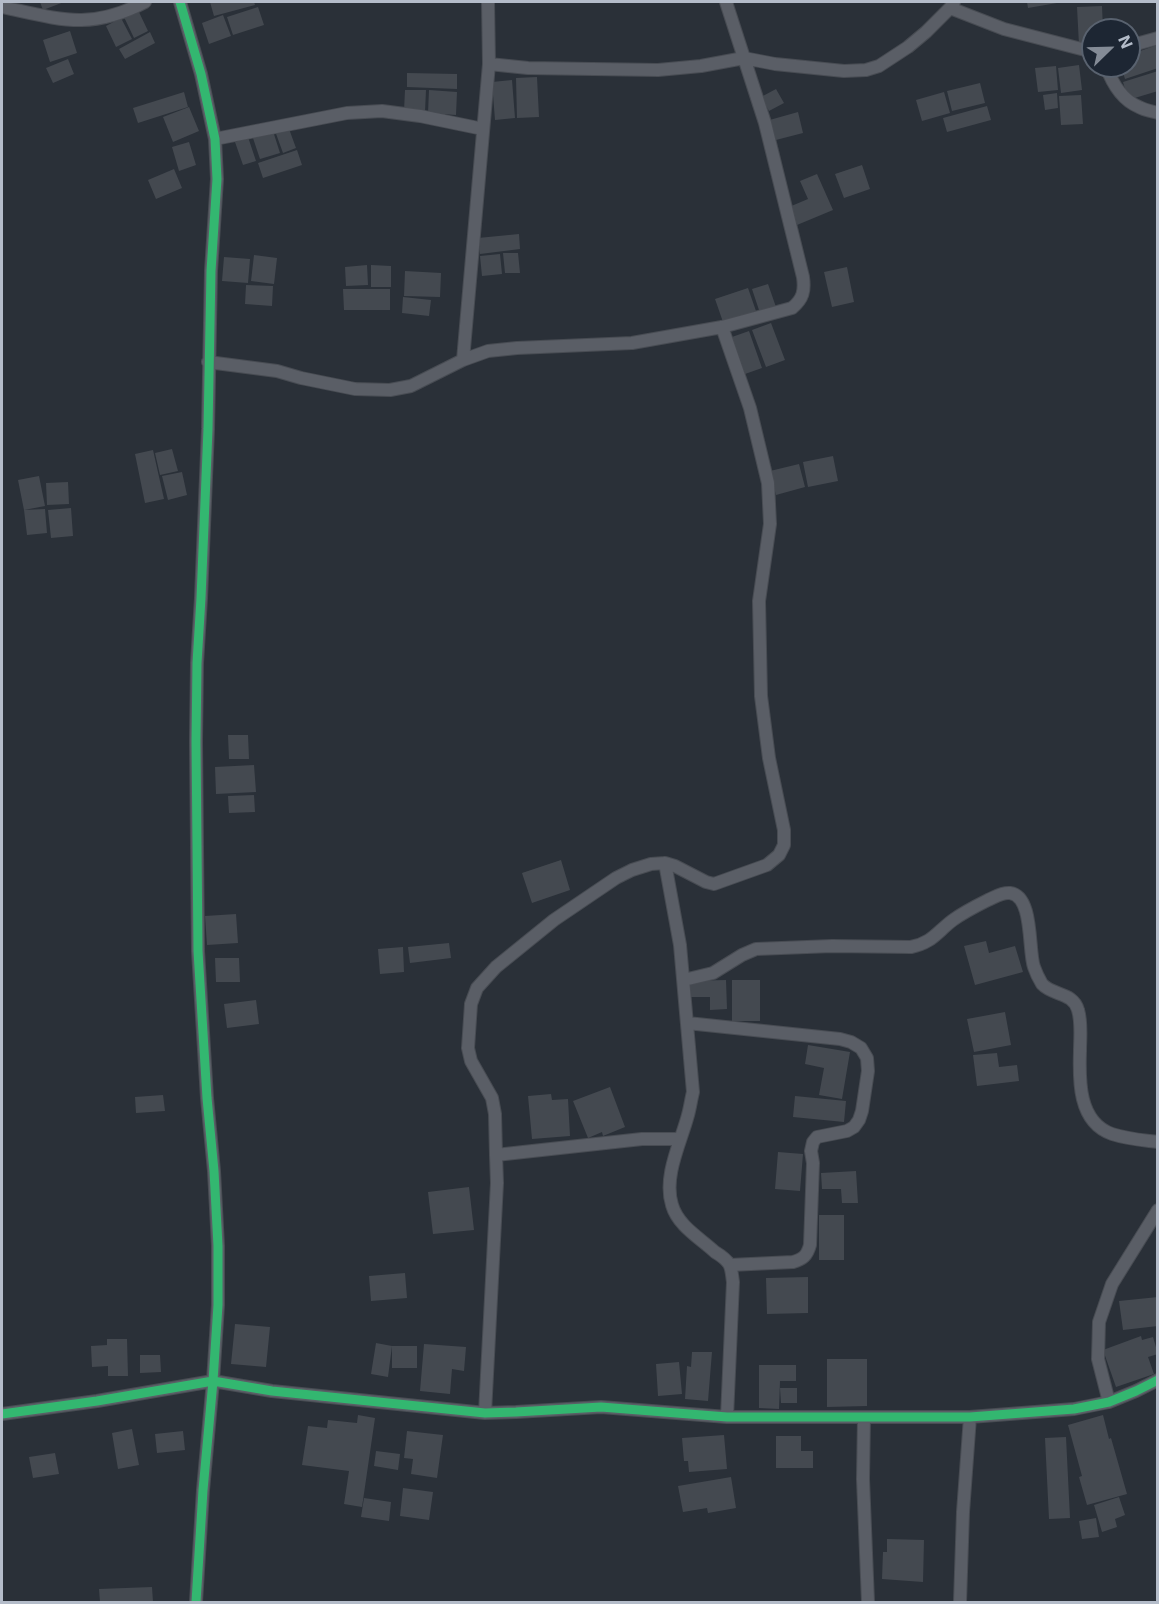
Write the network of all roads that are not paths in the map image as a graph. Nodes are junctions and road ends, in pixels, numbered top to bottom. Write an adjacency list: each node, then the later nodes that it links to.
1 (145, 2): 6 (street)
2 (180, 2): 15 (street)
3 (488, 2): 11 (street)
4 (726, 2): 10 (street)
5 (952, 5): 9 (street); 10 (street)
6 (2, 7)
7 (1158, 38): 8 (street)
8 (1141, 43)
9 (1081, 49)
10 (744, 58): 11 (street); 16 (street)
11 (489, 64): 14 (street)
12 (1111, 78): 13 (street)
13 (1158, 113)
14 (483, 129): 15 (street); 17 (street)
15 (215, 139): 18 (street)
16 (722, 327): 17 (street); 19 (street)
17 (463, 360): 18 (street)
18 (208, 362): 28 (street)
19 (665, 863): 20 (street); 24 (street)
20 (684, 980): 21 (street); 23 (street)
21 (687, 1023): 22 (street); 26 (street)
22 (679, 1139): 24 (street); 26 (street)
23 (1158, 1142)
24 (496, 1155): 30 (street)
25 (1158, 1210): 29 (street)
26 (730, 1265): 32 (street)
27 (1158, 1380): 29 (street)
28 (213, 1381): 30 (street); 31 (street); 35 (street)
29 (1109, 1402): 34 (street)
30 (485, 1413): 32 (street)
31 (2, 1414)
32 (727, 1417): 33 (street)
33 (864, 1417): 34 (street); 36 (street)
34 (970, 1418): 37 (street)
35 (196, 1602)
36 (868, 1602)
37 (960, 1602)

